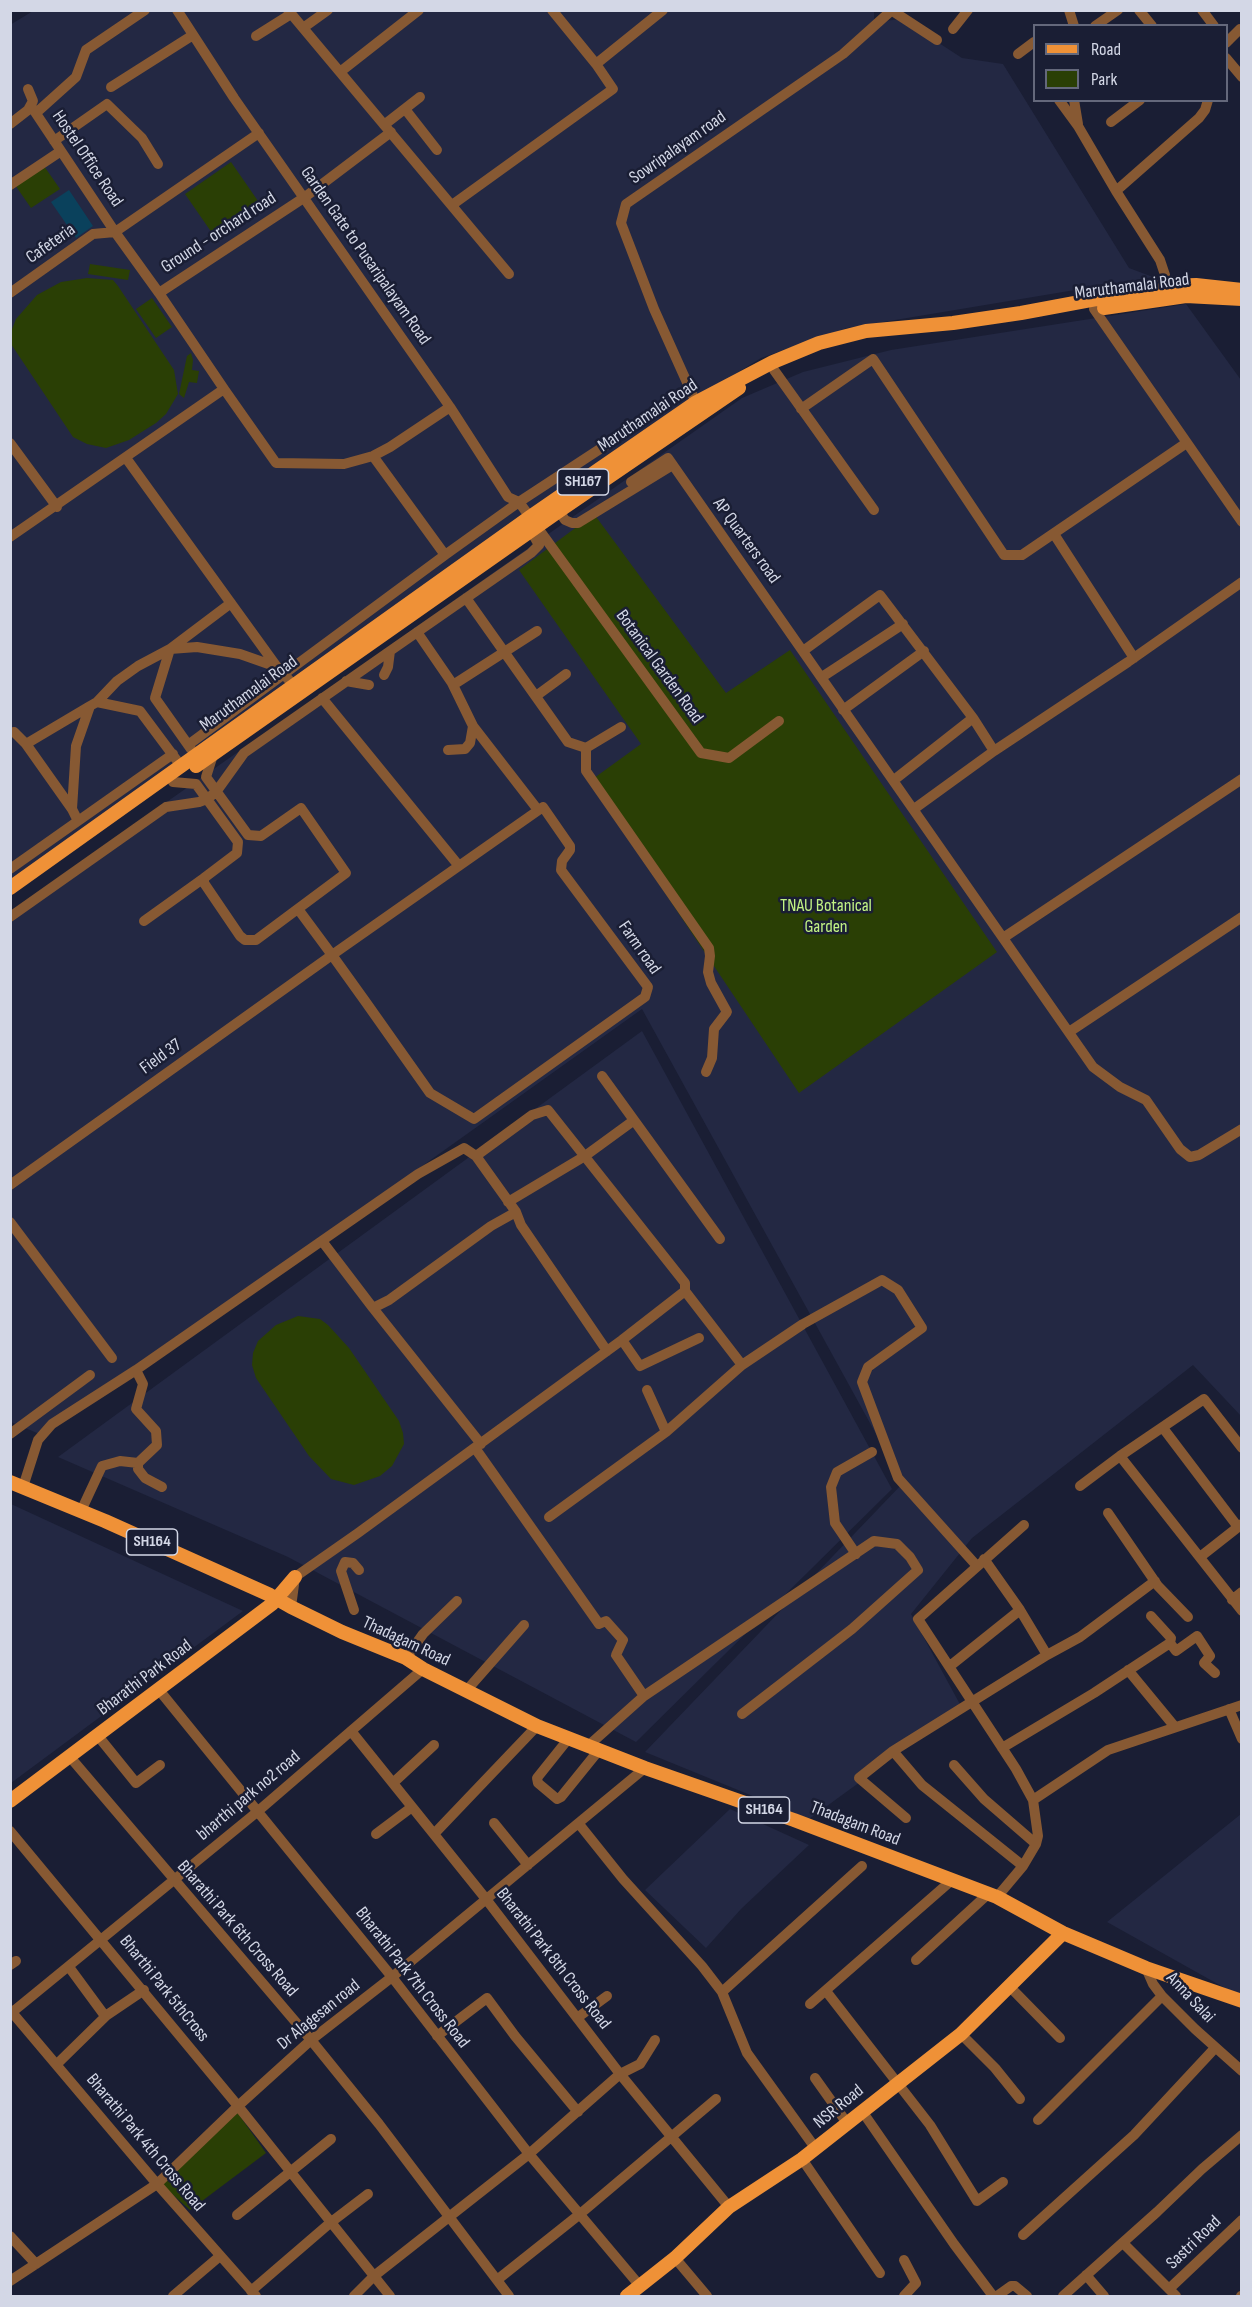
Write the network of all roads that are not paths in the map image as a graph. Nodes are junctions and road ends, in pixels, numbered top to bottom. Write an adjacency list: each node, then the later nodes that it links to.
1 (145, 10): 36 (street)
2 (177, 10): 19 (street, Garden Gate to Pusaripalayam Road)
3 (328, 10): 16 (street)
4 (419, 10): 27 (street)
5 (552, 10): 26 (street)
6 (663, 10): 26 (street)
7 (968, 10): 17 (street)
8 (1118, 10): 13 (street)
9 (1139, 10): 14 (street)
10 (1202, 10): 15 (street)
11 (891, 11): 21 (street, Sowripalayam road); 62 (street, Sowripalayam road)
12 (290, 12): 16 (street); 20 (street)
13 (1098, 24)
14 (1150, 24)
15 (1212, 24)
16 (303, 28): 27 (street)
17 (953, 29)
18 (1240, 29): 22 (street)
19 (193, 35): 29 (street); 42 (street, Garden Gate to Pusaripalayam Road)
20 (256, 36)
21 (937, 40)
22 (1228, 41)
23 (1033, 43): 24 (street)
24 (1018, 54)
25 (1228, 59): 28 (street)
26 (596, 64): 50 (street)
27 (340, 72): 41 (street)
28 (1242, 77)
29 (111, 87)
30 (28, 89): 36 (street)
31 (420, 97): 37 (street, Ground - orchard road)
32 (1060, 102): 40 (street)
33 (1074, 102): 40 (street)
34 (1137, 102): 38 (street)
35 (1207, 102): 48 (street)
36 (33, 109): 39 (street); 43 (street, Hostel Office Road)
37 (405, 109): 41 (street, Ground - orchard road); 44 (street)
38 (1111, 122)
39 (10, 124)
40 (1078, 126): 48 (street)
41 (387, 129): 49 (street, Ground - orchard road); 50 (street)
42 (259, 133): 49 (street, Garden Gate to Pusaripalayam Road); 51 (street)
43 (54, 141): 45 (street, Hostel Office Road); 46 (street)
44 (437, 150)
45 (61, 151): 47 (street); 51 (street, Hostel Office Road)
46 (158, 164)
47 (10, 185)
48 (1116, 191): 53 (street)
49 (305, 197): 56 (street, Ground - orchard road); 61 (street, Garden Gate to Pusaripalayam Road)
50 (452, 205): 52 (street)
51 (116, 232): 54 (street, Cafeteria); 56 (street, Hostel Office Road)
52 (509, 274)
53 (1166, 286): 55 (main road, Maruthamalai Road / SH167); 62 (main road, Maruthamalai Road / SH167)
54 (12, 290)
55 (1242, 290)
56 (159, 293): 60 (street, Ground - orchard road)
57 (1242, 299): 58 (main road, Maruthamalai Road / SH167)
58 (1094, 309): 59 (main road, Maruthamalai Road / SH167); 65 (street)
59 (774, 370): 62 (main road, Maruthamalai Road / SH167); 63 (street)
60 (224, 389): 67 (street, Ground - orchard road); 68 (street)
61 (450, 407): 67 (street); 71 (street, Garden Gate to Pusaripalayam Road)
62 (698, 408): 74 (main road, Maruthamalai Road / SH167); 76 (main road, Maruthamalai Road / SH167)
63 (801, 409): 73 (street); 77 (street)
64 (10, 443): 72 (street)
65 (1185, 444): 75 (street); 77 (street)
66 (606, 445): 71 (street)
67 (373, 456): 79 (street)
68 (126, 458): 72 (street); 82 (street)
69 (671, 466): 70 (street); 74 (street); 88 (street, AP Quarters road)
70 (632, 482)
71 (519, 502): 76 (street, Garden Gate to Pusaripalayam Road); 79 (street)
72 (57, 507): 78 (street)
73 (874, 510)
74 (559, 511): 76 (main road, Maruthamalai Road / SH167)
75 (1242, 522)
76 (532, 525): 81 (street); 93 (main road, Maruthamalai Road / SH167); 104 (street, Botanical Garden Road); 113 (main road, Maruthamalai Road / SH167)
77 (1054, 534): 91 (street)
78 (10, 537)
79 (445, 555): 93 (street)
80 (1242, 582): 91 (street)
81 (466, 598): 85 (street); 90 (street)
82 (231, 603): 86 (street); 93 (street)
83 (903, 624): 88 (street); 89 (street); 95 (street)
84 (537, 631): 90 (street)
85 (417, 632): 87 (street); 98 (street)
86 (170, 649): 93 (street); 101 (street); 110 (street)
87 (390, 651): 94 (street); 96 (street)
88 (803, 651): 95 (street, AP Quarters road)
89 (924, 651): 102 (street); 103 (street)
90 (504, 652): 98 (street); 99 (street)
91 (1134, 658): 112 (street)
92 (566, 674): 99 (street)
93 (285, 675): 110 (main road, Maruthamalai Road / SH167)
94 (384, 675)
95 (822, 677): 102 (street, AP Quarters road)
96 (346, 681): 97 (street); 100 (street)
97 (369, 685)
98 (453, 685): 105 (street)
99 (536, 696): 109 (street)
100 (322, 698): 118 (street); 124 (street)
101 (93, 704): 108 (street); 114 (street); 120 (street)
102 (843, 710): 116 (street, AP Quarters road)
103 (973, 718): 112 (street); 116 (street)
104 (779, 721)
105 (472, 726): 111 (street); 122 (street)
106 (621, 727): 109 (street)
107 (12, 732): 108 (street)
108 (26, 744): 120 (street)
109 (586, 748): 136 (street)
110 (192, 750): 114 (main road, Maruthamalai Road / SH167)
111 (448, 750)
112 (994, 752): 121 (street)
113 (213, 754): 117 (main road, Maruthamalai Road / SH167); 118 (street)
114 (177, 760): 123 (street); 127 (main road, Maruthamalai Road / SH167)
115 (1242, 779): 133 (street)
116 (894, 780): 121 (street, AP Quarters road)
117 (173, 782): 119 (street); 128 (main road, Maruthamalai Road / SH167)
118 (216, 792): 119 (street); 129 (street)
119 (207, 799): 126 (street); 130 (street)
120 (72, 809): 123 (street)
121 (914, 809): 133 (street, AP Quarters road)
122 (538, 810): 124 (street); 134 (street, Farm road)
123 (78, 821): 125 (street)
124 (459, 866): 134 (street)
125 (10, 869)
126 (204, 878): 129 (street); 132 (street)
127 (11, 887)
128 (10, 898)
129 (298, 909): 134 (street, Farm road)
130 (10, 917)
131 (1242, 917): 135 (street)
132 (144, 921)
133 (1003, 938): 135 (street, AP Quarters road)
134 (332, 955): 142 (street, Field 37)
135 (1069, 1032): 139 (street, AP Quarters road)
136 (706, 1072)
137 (602, 1077): 138 (street)
138 (633, 1121): 141 (street); 146 (street)
139 (1240, 1132)
140 (476, 1156): 141 (street); 143 (street); 147 (street)
141 (585, 1156): 143 (street); 148 (street)
142 (10, 1185)
143 (508, 1202): 144 (street)
144 (516, 1212): 149 (street); 152 (street)
145 (10, 1222): 153 (street)
146 (720, 1239)
147 (322, 1241): 149 (street); 155 (street)
148 (685, 1291): 151 (street); 154 (street)
149 (373, 1308): 161 (street)
150 (699, 1338): 151 (street)
151 (622, 1340): 152 (street)
152 (607, 1351): 161 (street)
153 (112, 1358)
154 (742, 1365): 159 (street); 178 (street)
155 (136, 1370): 165 (street); 166 (street)
156 (90, 1375): 160 (street)
157 (647, 1390): 159 (street)
158 (1163, 1428): 162 (street); 164 (street); 173 (street)
159 (666, 1432): 171 (street)
160 (10, 1434)
161 (478, 1446): 174 (street); 202 (street)
162 (1242, 1448)
163 (872, 1452): 175 (street)
164 (1120, 1456): 167 (street); 176 (street)
165 (138, 1463): 168 (street); 169 (street)
166 (15, 1486): 169 (main road, Thadagam Road / SH164); 184 (main road, Thadagam Road / SH164)
167 (1080, 1486)
168 (162, 1487)
169 (81, 1511): 184 (main road, Thadagam Road / SH164)
170 (1108, 1513): 181 (street)
171 (549, 1517)
172 (1024, 1525): 178 (street)
173 (1240, 1525): 176 (street)
174 (336, 1549): 177 (street); 180 (street)
175 (856, 1554): 202 (street); 206 (street)
176 (1200, 1557): 183 (street)
177 (345, 1562): 179 (street); 187 (street)
178 (980, 1562): 188 (street); 196 (street)
179 (359, 1570)
180 (295, 1577): 184 (main road, Bharathi Park Road); 186 (street)
181 (1155, 1581): 191 (street); 194 (street)
182 (1242, 1592): 183 (street)
183 (1232, 1600): 189 (street)
184 (274, 1601): 186 (main road, Thadagam Road / SH164); 200 (main road, Bharathi Park Road)
185 (457, 1601): 195 (street)
186 (291, 1607): 195 (main road, Thadagam Road / SH164)
187 (354, 1610)
188 (1020, 1610): 194 (street); 196 (street)
189 (1242, 1611)
190 (1151, 1616): 193 (street)
191 (1188, 1617)
192 (524, 1625): 201 (street)
193 (1170, 1643): 198 (street); 199 (street)
194 (1047, 1655): 203 (street)
195 (406, 1658): 197 (main road, Thadagam Road / SH164)
196 (950, 1666): 203 (street)
197 (423, 1669): 201 (main road, Thadagam Road / SH164); 209 (street, bharthi park no2 road)
198 (1128, 1670): 208 (street); 215 (street)
199 (1215, 1673)
200 (159, 1690): 210 (main road, Bharathi Park Road); 225 (street, Bharathi Park 7th Cross Road)
201 (466, 1691): 207 (main road, Thadagam Road / SH164)
202 (644, 1696): 214 (street)
203 (973, 1702): 215 (street); 216 (street)
204 (1242, 1705): 205 (street)
205 (1229, 1709): 208 (street); 212 (street)
206 (742, 1714)
207 (537, 1726): 211 (main road, Thadagam Road / SH164); 231 (street)
208 (1175, 1727): 222 (street)
209 (351, 1731): 221 (street, Bharathi Park 8th Cross Road); 225 (street, bharthi park no2 road)
210 (98, 1736): 217 (main road, Bharathi Park Road); 218 (street)
211 (568, 1738): 214 (main road, Thadagam Road / SH164); 214 (street)
212 (1242, 1739)
213 (434, 1745): 221 (street)
214 (593, 1748): 220 (main road, Thadagam Road / SH164)
215 (1002, 1748): 222 (street)
216 (893, 1751): 226 (street); 235 (street)
217 (70, 1757): 223 (main road, Bharathi Park Road); 237 (street, Bharathi Park 6th Cross Road)
218 (160, 1766)
219 (954, 1766): 232 (street)
220 (645, 1768): 228 (street, Dr Alagesan road); 236 (main road, Thadagam Road / SH164)
221 (393, 1784): 224 (street, Bharathi Park 8th Cross Road)
222 (1033, 1800): 232 (street)
223 (10, 1801)
224 (412, 1807): 230 (street); 231 (street, Bharathi Park 8th Cross Road)
225 (257, 1812): 237 (street, bharthi park no2 road); 245 (street, Bharathi Park 7th Cross Road)
226 (906, 1818)
227 (494, 1823): 233 (street)
228 (579, 1824): 233 (street, Dr Alagesan road); 249 (street)
229 (10, 1831): 241 (street, Bharthi Park 5thCross)
230 (376, 1834)
231 (434, 1834): 239 (street, Bharathi Park 8th Cross Road)
232 (1036, 1844): 235 (street)
233 (528, 1865): 239 (street, Dr Alagesan road)
234 (862, 1866): 249 (street)
235 (1023, 1866): 238 (street)
236 (952, 1880): 238 (main road, Thadagam Road / SH164); 248 (street)
237 (174, 1881): 241 (street, bharthi park no2 road); 260 (street, Bharathi Park 6th Cross Road)
238 (992, 1896): 240 (main road, Thadagam Road / SH164); 242 (street)
239 (486, 1899): 245 (street, Dr Alagesan road); 256 (street, Bharathi Park 8th Cross Road)
240 (1063, 1933): 244 (main road, Thadagam Road / SH164); 246 (main road, NSR Road)
241 (102, 1940): 243 (street, bharthi park no2 road); 247 (street, Bharthi Park 5thCross)
242 (916, 1960)
243 (69, 1967): 254 (street, bharthi park no2 road); 255 (street)
244 (1146, 1968): 250 (street, Anna Salai); 252 (main road, Thadagam Road / SH164)
245 (392, 1977): 258 (street, Bharathi Park 7th Cross Road); 260 (street, Dr Alagesan road)
246 (1009, 1986): 257 (main road, NSR Road); 259 (street)
247 (144, 1990): 255 (street); 270 (street, Bharthi Park 5thCross)
248 (826, 1991): 253 (street); 267 (street)
249 (722, 1992): 278 (street)
250 (1162, 1995): 262 (street, Anna Salai); 273 (street)
251 (607, 1996): 256 (street)
252 (1242, 2001)
253 (810, 2004)
254 (11, 2012): 263 (street, Bharathi Park 4th Cross Road)
255 (105, 2016): 263 (street)
256 (577, 2018): 265 (street, Bharathi Park 8th Cross Road)
257 (961, 2034): 267 (main road, NSR Road); 269 (street)
258 (436, 2036): 272 (street); 279 (street, Bharathi Park 7th Cross Road)
259 (1060, 2038)
260 (311, 2040): 270 (street, Dr Alagesan road); 288 (street, Bharathi Park 6th Cross Road)
261 (655, 2040): 265 (street)
262 (1215, 2048): 264 (street, Anna Salai); 291 (street)
263 (57, 2064): 283 (street, Bharathi Park 4th Cross Road)
264 (1242, 2071)
265 (620, 2074): 272 (street); 276 (street, Bharathi Park 8th Cross Road)
266 (815, 2078): 274 (street)
267 (898, 2083): 271 (main road, NSR Road); 282 (street)
268 (716, 2099): 276 (street)
269 (1020, 2099)
270 (238, 2106): 281 (street, Bharthi Park 5thCross); 283 (street, Dr Alagesan road)
271 (862, 2111): 274 (main road, NSR Road); 313 (street)
272 (578, 2112): 279 (street)
273 (1038, 2120)
274 (847, 2122): 278 (main road, NSR Road)
275 (1242, 2135): 293 (street)
276 (671, 2137): 285 (street, Bharathi Park 8th Cross Road); 286 (street)
277 (332, 2139): 281 (street)
278 (816, 2149): 280 (main road, NSR Road)
279 (529, 2154): 286 (street, Bharathi Park 7th Cross Road); 288 (street)
280 (802, 2159): 285 (main road, NSR Road); 298 (street)
281 (289, 2171): 287 (street); 290 (street, Bharthi Park 5thCross)
282 (1003, 2182)
283 (157, 2184): 294 (street, Bharathi Park 4th Cross Road); 297 (street, Dr Alagesan road)
284 (368, 2194): 290 (street)
285 (729, 2207): 295 (main road, NSR Road)
286 (580, 2214): 301 (street); 303 (street, Bharathi Park 7th Cross Road)
287 (237, 2215)
288 (450, 2218): 300 (street); 301 (street, Bharathi Park 6th Cross Road)
289 (1242, 2220): 304 (street, Sastri Road)
290 (330, 2223): 300 (street, Bharthi Park 5thCross); 305 (street)
291 (1023, 2235)
292 (10, 2236): 297 (street)
293 (1123, 2242): 299 (street); 304 (street)
294 (220, 2256): 305 (street, Bharathi Park 4th Cross Road); 306 (street)
295 (675, 2258): 303 (main road, NSR Road); 311 (street)
296 (904, 2260): 312 (street)
297 (36, 2264): 302 (street, Dr Alagesan road)
298 (880, 2272)
299 (1086, 2275): 316 (street); 317 (street)
300 (374, 2276): 307 (street); 308 (street, Bharthi Park 5thCross)
301 (497, 2280): 309 (street, Bharathi Park 6th Cross Road)
302 (10, 2281)
303 (640, 2286): 310 (main road, NSR Road)
304 (1172, 2293)
305 (254, 2294)
306 (173, 2296)
307 (354, 2296)
308 (390, 2296)
309 (509, 2296)
310 (628, 2296)
311 (707, 2296)
312 (904, 2296)
313 (993, 2296)
314 (997, 2296): 315 (street)
315 (1027, 2296)
316 (1063, 2296)
317 (1104, 2296)

